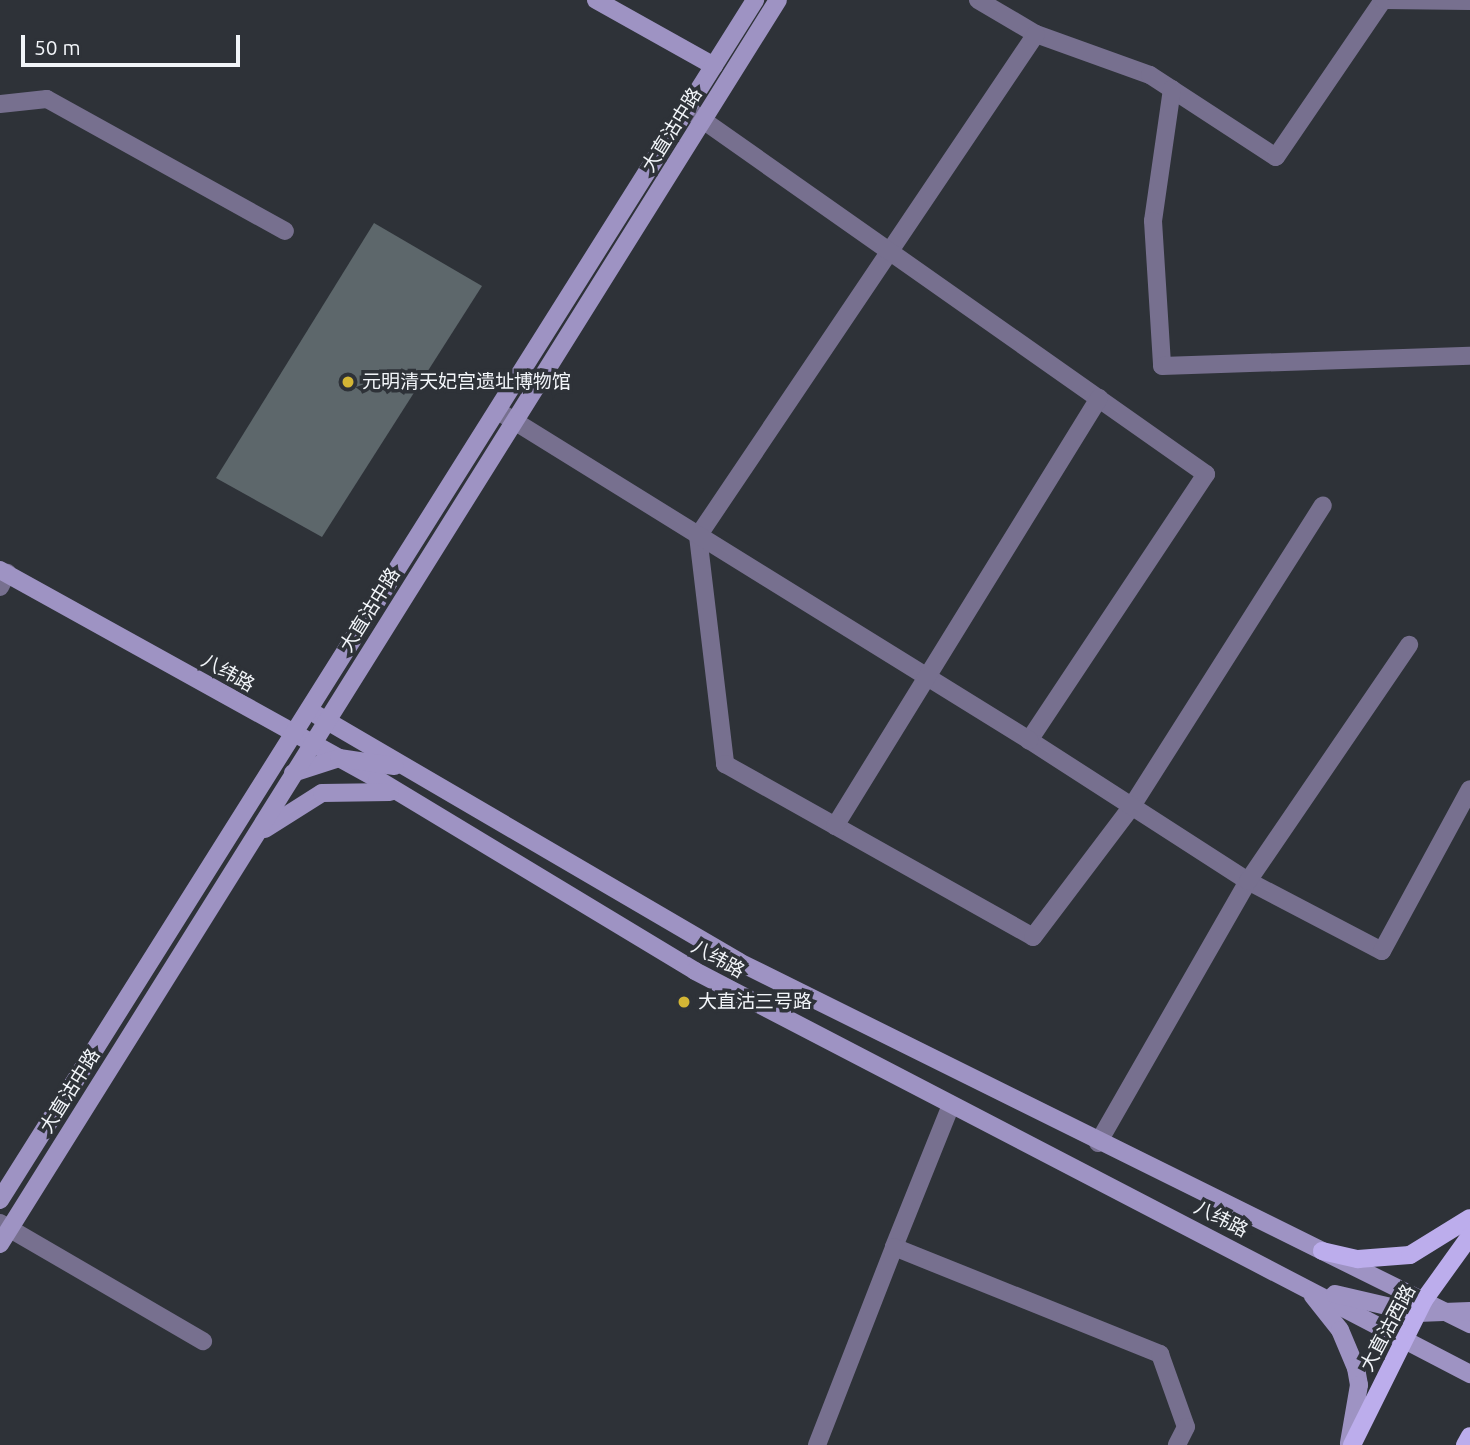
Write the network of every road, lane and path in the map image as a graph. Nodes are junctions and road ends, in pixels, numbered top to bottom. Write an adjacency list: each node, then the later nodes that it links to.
1 (596, 0): 7 (street)
2 (755, 0): 7 (street, 大直沽中路)
3 (778, 0): 11 (street, 大直沽中路)
4 (978, 0): 6 (street)
5 (1470, 1): 8 (street)
6 (1036, 34): 8 (street); 13 (street)
7 (714, 66): 10 (street, 大直沽中路)
8 (1172, 89): 14 (street)
9 (0, 104): 12 (street)
10 (688, 109): 11 (street); 16 (street, 大直沽中路)
11 (703, 120): 13 (street); 17 (street, 大直沽中路)
12 (285, 231)
13 (891, 252): 15 (street); 19 (street)
14 (1470, 356)
15 (1099, 398): 22 (street); 26 (street)
16 (498, 411): 17 (street); 23 (street, 大直沽中路)
17 (514, 421): 19 (street); 24 (street, 大直沽中路)
18 (1323, 505): 33 (street)
19 (698, 536): 22 (street); 34 (street)
20 (3, 577): 25 (street, 八纬路)
21 (1409, 645): 37 (street)
22 (924, 675): 26 (street); 34 (street)
23 (309, 710): 24 (street, 八纬路); 25 (street, 大直沽中路)
24 (325, 719): 27 (street, 大直沽中路); 30 (street, 八纬路)
25 (295, 735): 27 (street, 八纬路); 35 (street, 大直沽中路)
26 (1029, 740): 33 (street)
27 (312, 744): 28 (street, 八纬路); 29 (street, 大直沽中路)
28 (339, 758): 29 (street); 30 (street); 32 (street, 八纬路)
29 (295, 771): 35 (street); 36 (street, 大直沽中路)
30 (415, 772): 39 (street, 八纬路)
31 (1470, 789): 37 (street)
32 (403, 795): 36 (street); 38 (street, 八纬路)
33 (1132, 806): 34 (street); 37 (street)
34 (835, 826)
35 (228, 840): 40 (street, 大直沽中路)
36 (244, 852): 42 (street, 大直沽中路)
37 (1248, 881): 39 (street)
38 (951, 1105): 44 (street); 46 (street, 八纬路)
39 (1098, 1143): 45 (street, 八纬路)
40 (0, 1200)
41 (1470, 1218): 45 (main road)
42 (3, 1231): 52 (street)
43 (1470, 1236): 47 (main road, 大直沽西路)
44 (894, 1247): 55 (street); 56 (street)
45 (1322, 1251): 47 (street, 八纬路)
46 (1301, 1284): 47 (street); 51 (street, 八纬路); 57 (street)
47 (1420, 1306): 49 (street, 八纬路); 51 (main road, 大直沽西路)
48 (1470, 1311): 49 (street)
49 (1449, 1313): 50 (street, 八纬路)
50 (1470, 1324)
51 (1403, 1339): 53 (street, 八纬路); 57 (main road, 大直沽西路)
52 (203, 1341)
53 (1470, 1374)
54 (1470, 1436): 58 (main road)
55 (817, 1445)
56 (1177, 1445)
57 (1350, 1445)
58 (1465, 1445)

